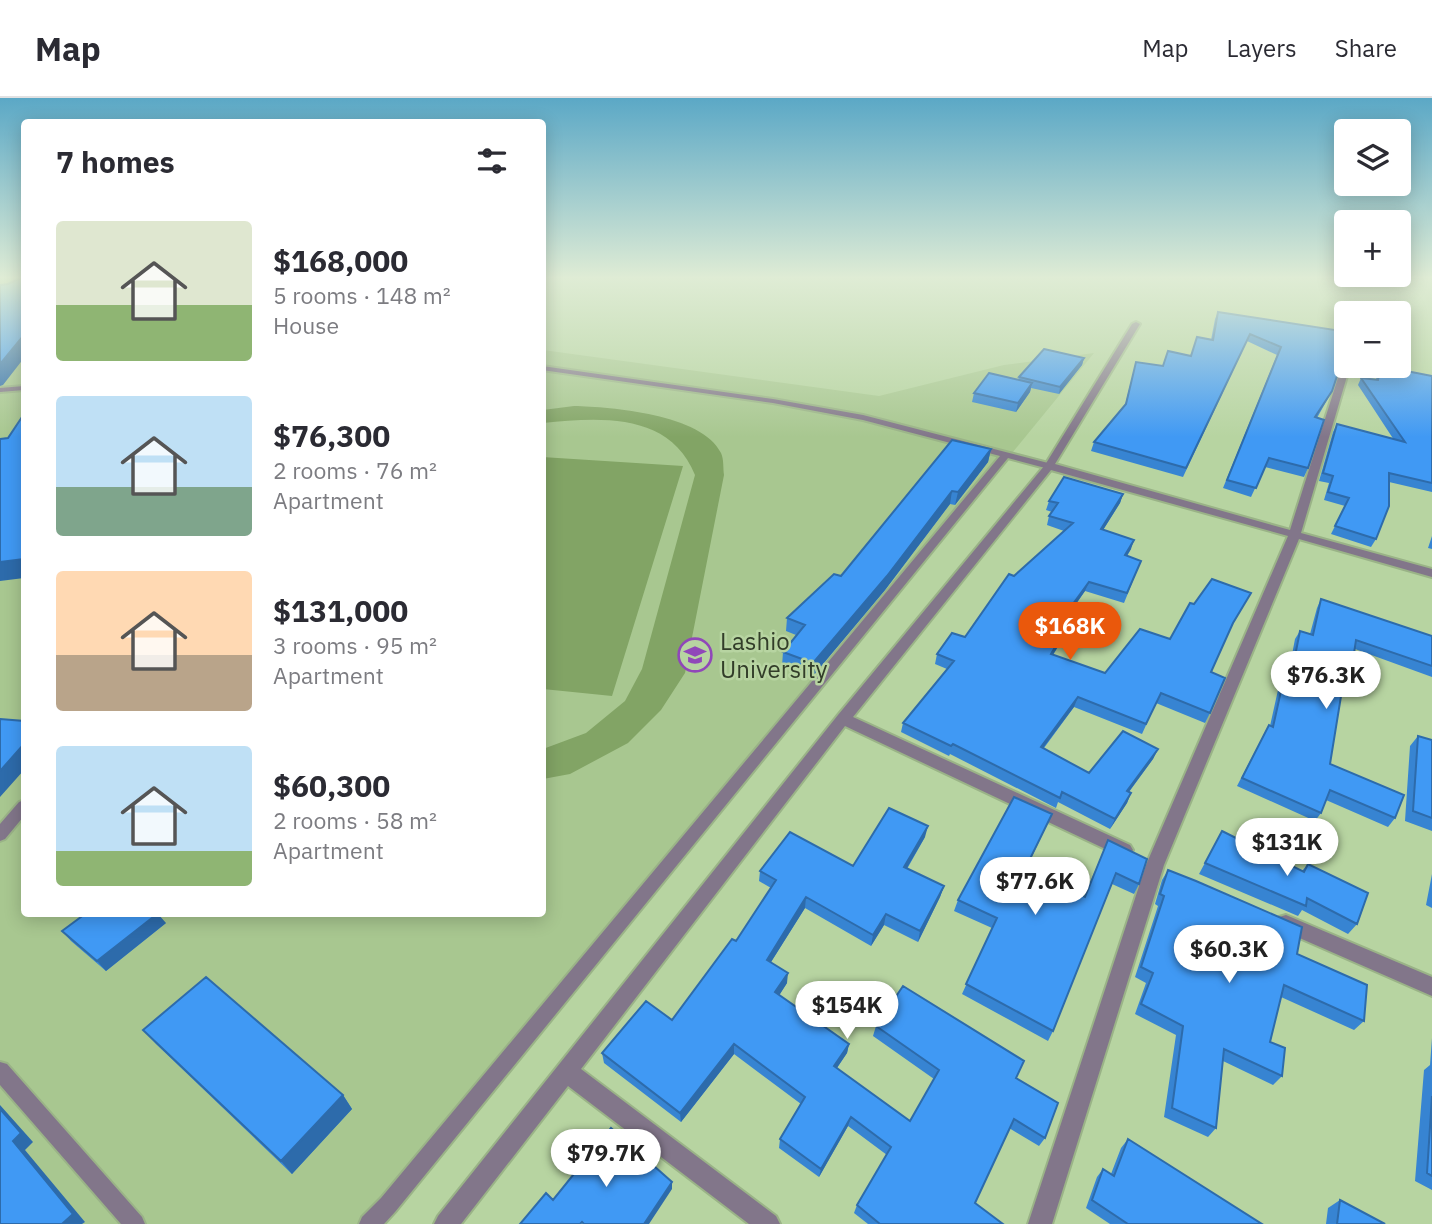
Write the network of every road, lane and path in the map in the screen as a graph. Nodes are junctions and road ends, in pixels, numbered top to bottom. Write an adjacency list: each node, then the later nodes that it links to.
1 (1131, 332): 7 (street)
2 (546, 369): 6 (lane)
3 (1342, 378): 8 (street)
4 (21, 388): 5 (lane)
5 (0, 390)
6 (1006, 456): 7 (lane); 19 (lane)
7 (1049, 466): 8 (street); 10 (street)
8 (1295, 534): 9 (street); 13 (street)
9 (1432, 573)
10 (843, 719): 13 (street); 17 (street)
11 (21, 810): 12 (lane)
12 (0, 835)
13 (1161, 868): 22 (street)
14 (1268, 915): 15 (street)
15 (1432, 987)
16 (0, 1071): 18 (lane)
17 (566, 1071): 20 (street); 21 (street)
18 (135, 1224)
19 (369, 1224)
20 (446, 1224)
21 (768, 1224)
22 (1040, 1224)

